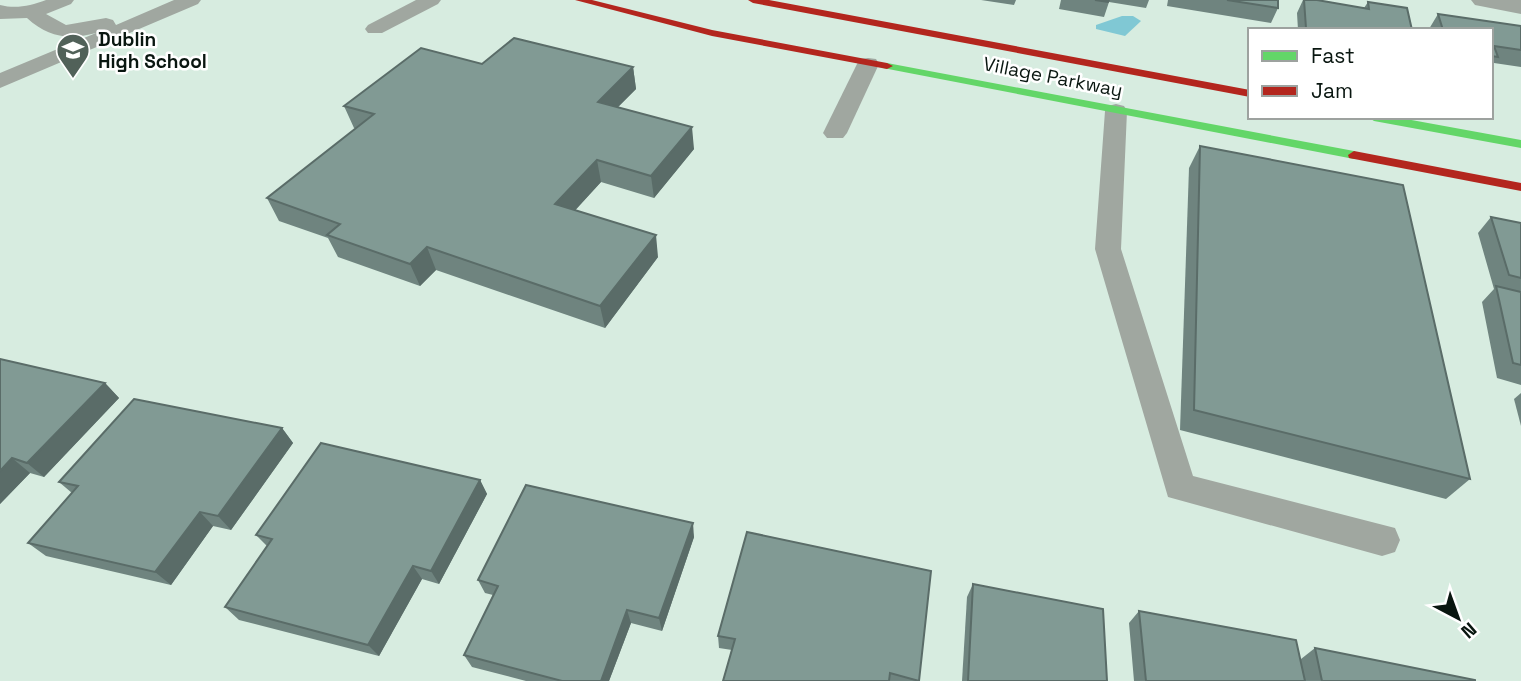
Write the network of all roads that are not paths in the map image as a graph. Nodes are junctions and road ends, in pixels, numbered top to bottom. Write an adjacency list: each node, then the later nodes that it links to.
1 (65, 0): 10 (lane)
2 (191, 0): 8 (lane)
3 (430, 0): 11 (lane)
4 (580, 0): 12 (street, Village Parkway)
5 (753, 0): 14 (street, Village Parkway)
6 (1483, 0): 7 (street)
7 (1521, 5)
8 (171, 9): 10 (lane); 13 (lane)
9 (0, 11): 10 (lane)
10 (32, 12)
11 (375, 29)
12 (868, 64): 15 (street, Village Parkway); 17 (lane)
13 (0, 80)
14 (1248, 94)
15 (1116, 111): 19 (street, Village Parkway); 20 (lane)
16 (1385, 119): 18 (street)
17 (835, 133)
18 (1521, 144)
19 (1521, 187)
20 (1382, 540)

